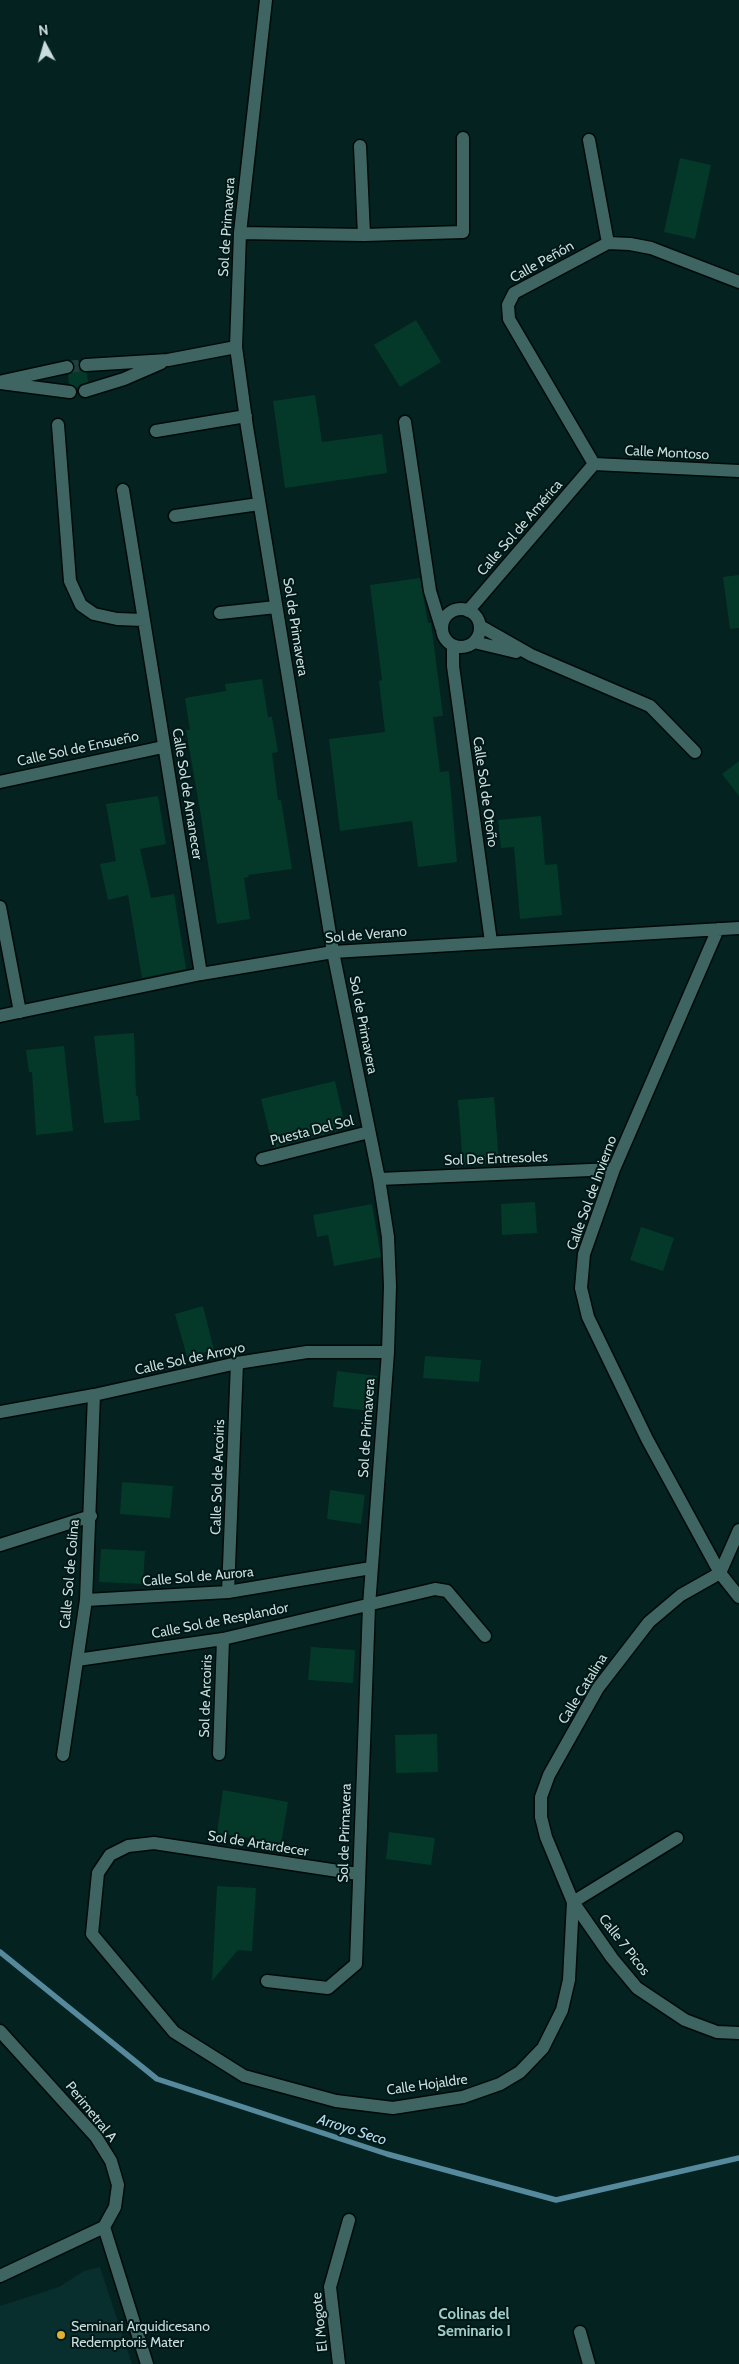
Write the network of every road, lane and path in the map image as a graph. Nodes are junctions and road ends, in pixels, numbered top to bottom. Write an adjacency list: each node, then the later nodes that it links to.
1 (266, 0): 5 (street, Sol de Primavera)
2 (463, 138): 6 (street)
3 (589, 140): 7 (street)
4 (360, 146): 6 (street)
5 (240, 233): 6 (street); 9 (street, Sol de Primavera)
6 (364, 235)
7 (608, 243): 8 (street); 20 (street, Calle Peñón)
8 (739, 282)
9 (236, 347): 10 (street); 16 (street, Sol de Primavera)
10 (168, 360): 11 (street); 14 (street)
11 (86, 365)
12 (66, 367): 13 (street)
13 (0, 382): 15 (street)
14 (85, 390)
15 (70, 392)
16 (246, 416): 19 (street); 23 (street, Sol de Primavera)
17 (405, 422): 30 (street)
18 (58, 425): 28 (street)
19 (156, 431)
20 (594, 464): 21 (street, Calle Montoso); 26 (street, Calle Sol de América)
21 (739, 471)
22 (123, 490): 28 (street, Calle Sol de Amanecer)
23 (259, 504): 24 (street); 25 (street, Sol de Primavera)
24 (175, 516)
25 (276, 607): 27 (street); 41 (street, Sol de Primavera)
26 (468, 611): 29 (street); 30 (street)
27 (220, 613)
28 (144, 620): 34 (street, Calle Sol de Amanecer)
29 (480, 626): 31 (street); 33 (street)
30 (442, 627): 32 (street)
31 (474, 642): 32 (street); 33 (street)
32 (453, 646): 40 (street, Calle Sol de Otoño)
33 (531, 655): 35 (street)
34 (163, 747): 36 (street, Calle Sol de Ensueño); 42 (street, Calle Sol de Amanecer)
35 (695, 752)
36 (0, 782)
37 (0, 907): 43 (street)
38 (739, 928): 39 (street, Sol de Verano)
39 (718, 929): 40 (street, Sol de Verano); 47 (street, Calle Sol de Invierno)
40 (491, 942): 41 (street, Sol de Verano)
41 (333, 952): 42 (street, Sol de Verano); 45 (street, Sol de Primavera)
42 (202, 974): 43 (street, Sol de Verano)
43 (20, 1012): 44 (street, Sol de Verano)
44 (0, 1016)
45 (369, 1132): 46 (street, Puesta Del Sol); 48 (street, Sol de Primavera)
46 (262, 1159)
47 (614, 1169): 48 (street, Sol De Entresoles); 57 (street, Calle Sol de Invierno)
48 (379, 1179): 49 (street, Sol de Primavera)
49 (388, 1352): 50 (street, Calle Sol de Arroyo); 56 (street, Sol de Primavera)
50 (237, 1363): 51 (street, Calle Sol de Arroyo); 58 (street, Calle Sol de Arcoiris)
51 (94, 1395): 52 (street, Calle Sol de Arroyo); 53 (street, Calle Sol de Colina)
52 (0, 1412)
53 (91, 1516): 55 (street); 60 (street, Calle Sol de Colina)
54 (739, 1530): 57 (street)
55 (0, 1545)
56 (371, 1568): 58 (street, Calle Sol de Aurora); 61 (street, Sol de Primavera)
57 (720, 1573): 59 (street); 69 (street, Calle Catalina)
58 (228, 1592): 60 (street, Calle Sol de Aurora)
59 (739, 1597)
60 (86, 1600): 64 (street, Calle Sol de Colina)
61 (369, 1606): 62 (street, Calle Sol de Resplandor); 63 (street, Calle Sol de Resplandor); 68 (street, Sol de Primavera)
62 (486, 1636)
63 (223, 1638): 64 (street, Calle Sol de Resplandor); 65 (street, Sol de Arcoiris)
64 (77, 1660): 66 (street, Calle Sol de Colina)
65 (219, 1754)
66 (63, 1755)
67 (677, 1838): 69 (street)
68 (358, 1874): 70 (street, Sol de Artardecer); 71 (street, Sol de Primavera)
69 (573, 1902): 70 (street, Calle Hojaldre); 73 (street, Calle 7 Picos)
70 (92, 1934)
71 (267, 1981)
72 (0, 2031): 75 (street, Perimetral A)
73 (739, 2033)
74 (349, 2220): 79 (street, El Mogote)
75 (104, 2227): 76 (street); 78 (street)
76 (0, 2276)
77 (580, 2332): 80 (street)
78 (147, 2364)
79 (340, 2364)
80 (589, 2364)

